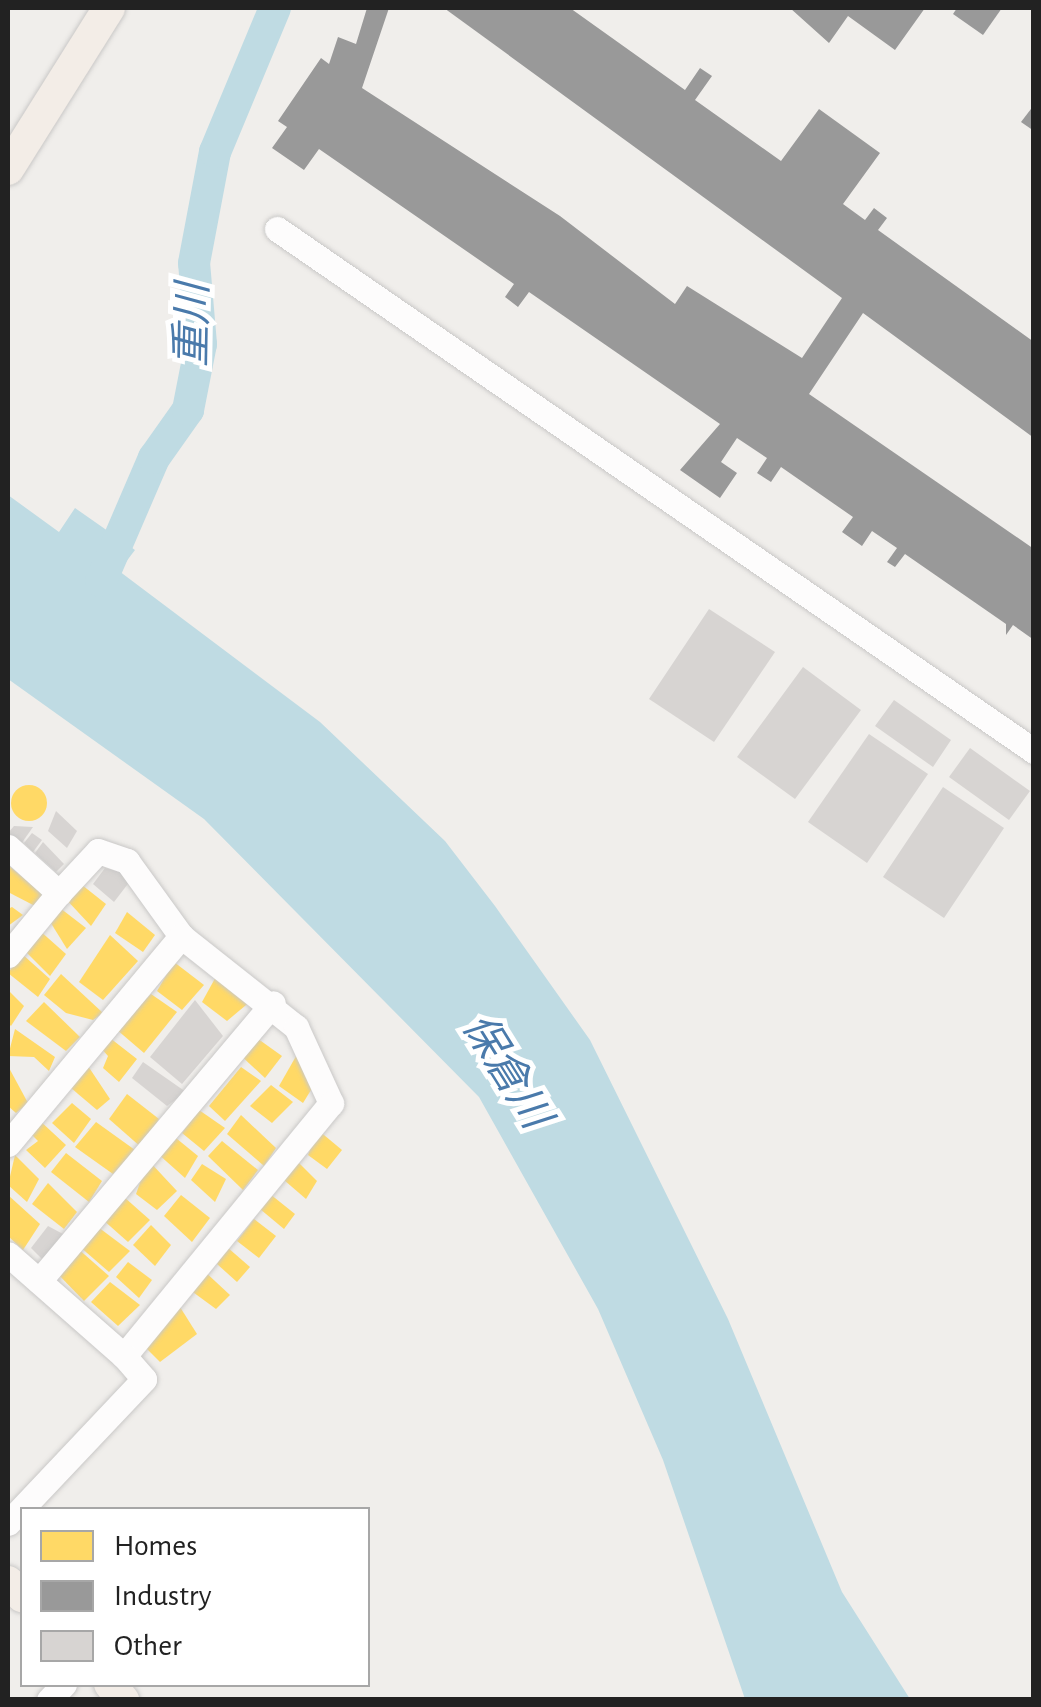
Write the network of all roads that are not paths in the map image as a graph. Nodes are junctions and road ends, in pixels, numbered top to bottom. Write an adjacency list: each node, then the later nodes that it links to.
1 (109, 8): 2 (main road)
2 (8, 169)
3 (277, 230): 4 (street)
4 (1034, 750)
5 (8, 847): 6 (street)
6 (60, 893): 7 (street); 8 (street)
7 (182, 936): 9 (street); 10 (street)
8 (8, 955)
9 (273, 1003): 12 (street); 13 (street)
10 (8, 1144)
11 (8, 1254): 12 (street)
12 (39, 1281): 13 (street)
13 (124, 1356): 14 (street)
14 (23, 1507)

